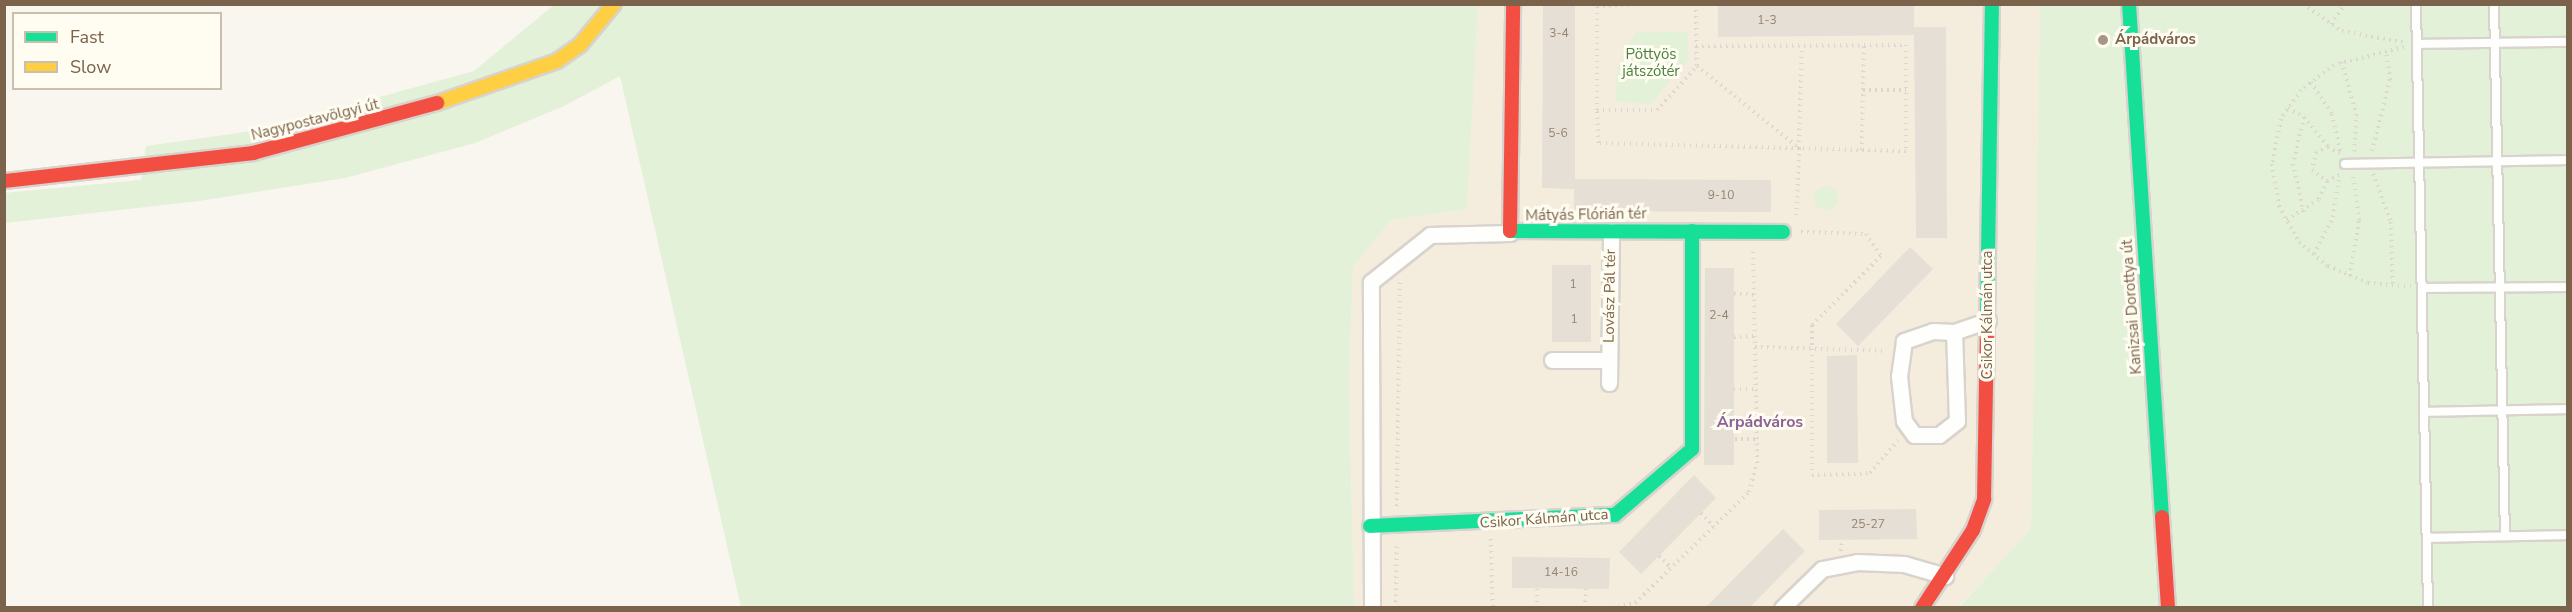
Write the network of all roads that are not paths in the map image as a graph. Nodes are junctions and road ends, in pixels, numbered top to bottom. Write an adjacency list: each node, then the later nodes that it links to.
1 (1513, 4): 17 (street, Mátyás Flórián tér)
2 (1992, 4): 22 (street, Csikor Kálmán utca)
3 (2129, 4): 38 (street, Kanizsai Dorottya út)
4 (2416, 4): 9 (lane)
5 (2494, 4): 8 (lane)
6 (611, 10): 14 (street, Nagypostavölgyi út)
7 (2568, 42): 8 (lane)
8 (2495, 43): 9 (lane); 11 (lane)
9 (2417, 44): 12 (lane)
10 (2568, 160): 11 (lane)
11 (2498, 161): 12 (lane); 19 (lane)
12 (2419, 162): 13 (lane); 21 (lane)
13 (2345, 164)
14 (4, 181)
15 (1611, 231): 16 (street, Mátyás Flórián tér); 17 (street, Mátyás Flórián tér); 25 (street, Lovász Pál tér)
16 (1692, 231): 18 (street, Mátyás Flórián tér); 30 (street, Csikor Kálmán utca)
17 (1509, 232): 30 (street)
18 (1792, 234)
19 (2500, 287): 20 (lane); 21 (lane); 28 (lane)
20 (2568, 287)
21 (2422, 288): 29 (lane)
22 (1988, 320): 23 (street); 34 (street, Csikor Kálmán utca)
23 (1954, 332): 23 (street)
24 (1552, 360): 25 (street, Lovász Pál tér)
25 (1609, 360): 26 (street, Lovász Pál tér)
26 (1609, 383)
27 (2568, 409): 28 (lane)
28 (2503, 411): 29 (lane); 32 (lane)
29 (2424, 412): 33 (lane)
30 (1370, 526): 35 (street)
31 (2568, 535): 32 (lane)
32 (2505, 536): 33 (lane)
33 (2427, 538): 39 (lane)
34 (1945, 576): 36 (street); 37 (street, Csikor Kálmán utca)
35 (1372, 608)
36 (1782, 608)
37 (1922, 608)
38 (2168, 608)
39 (2428, 608)

